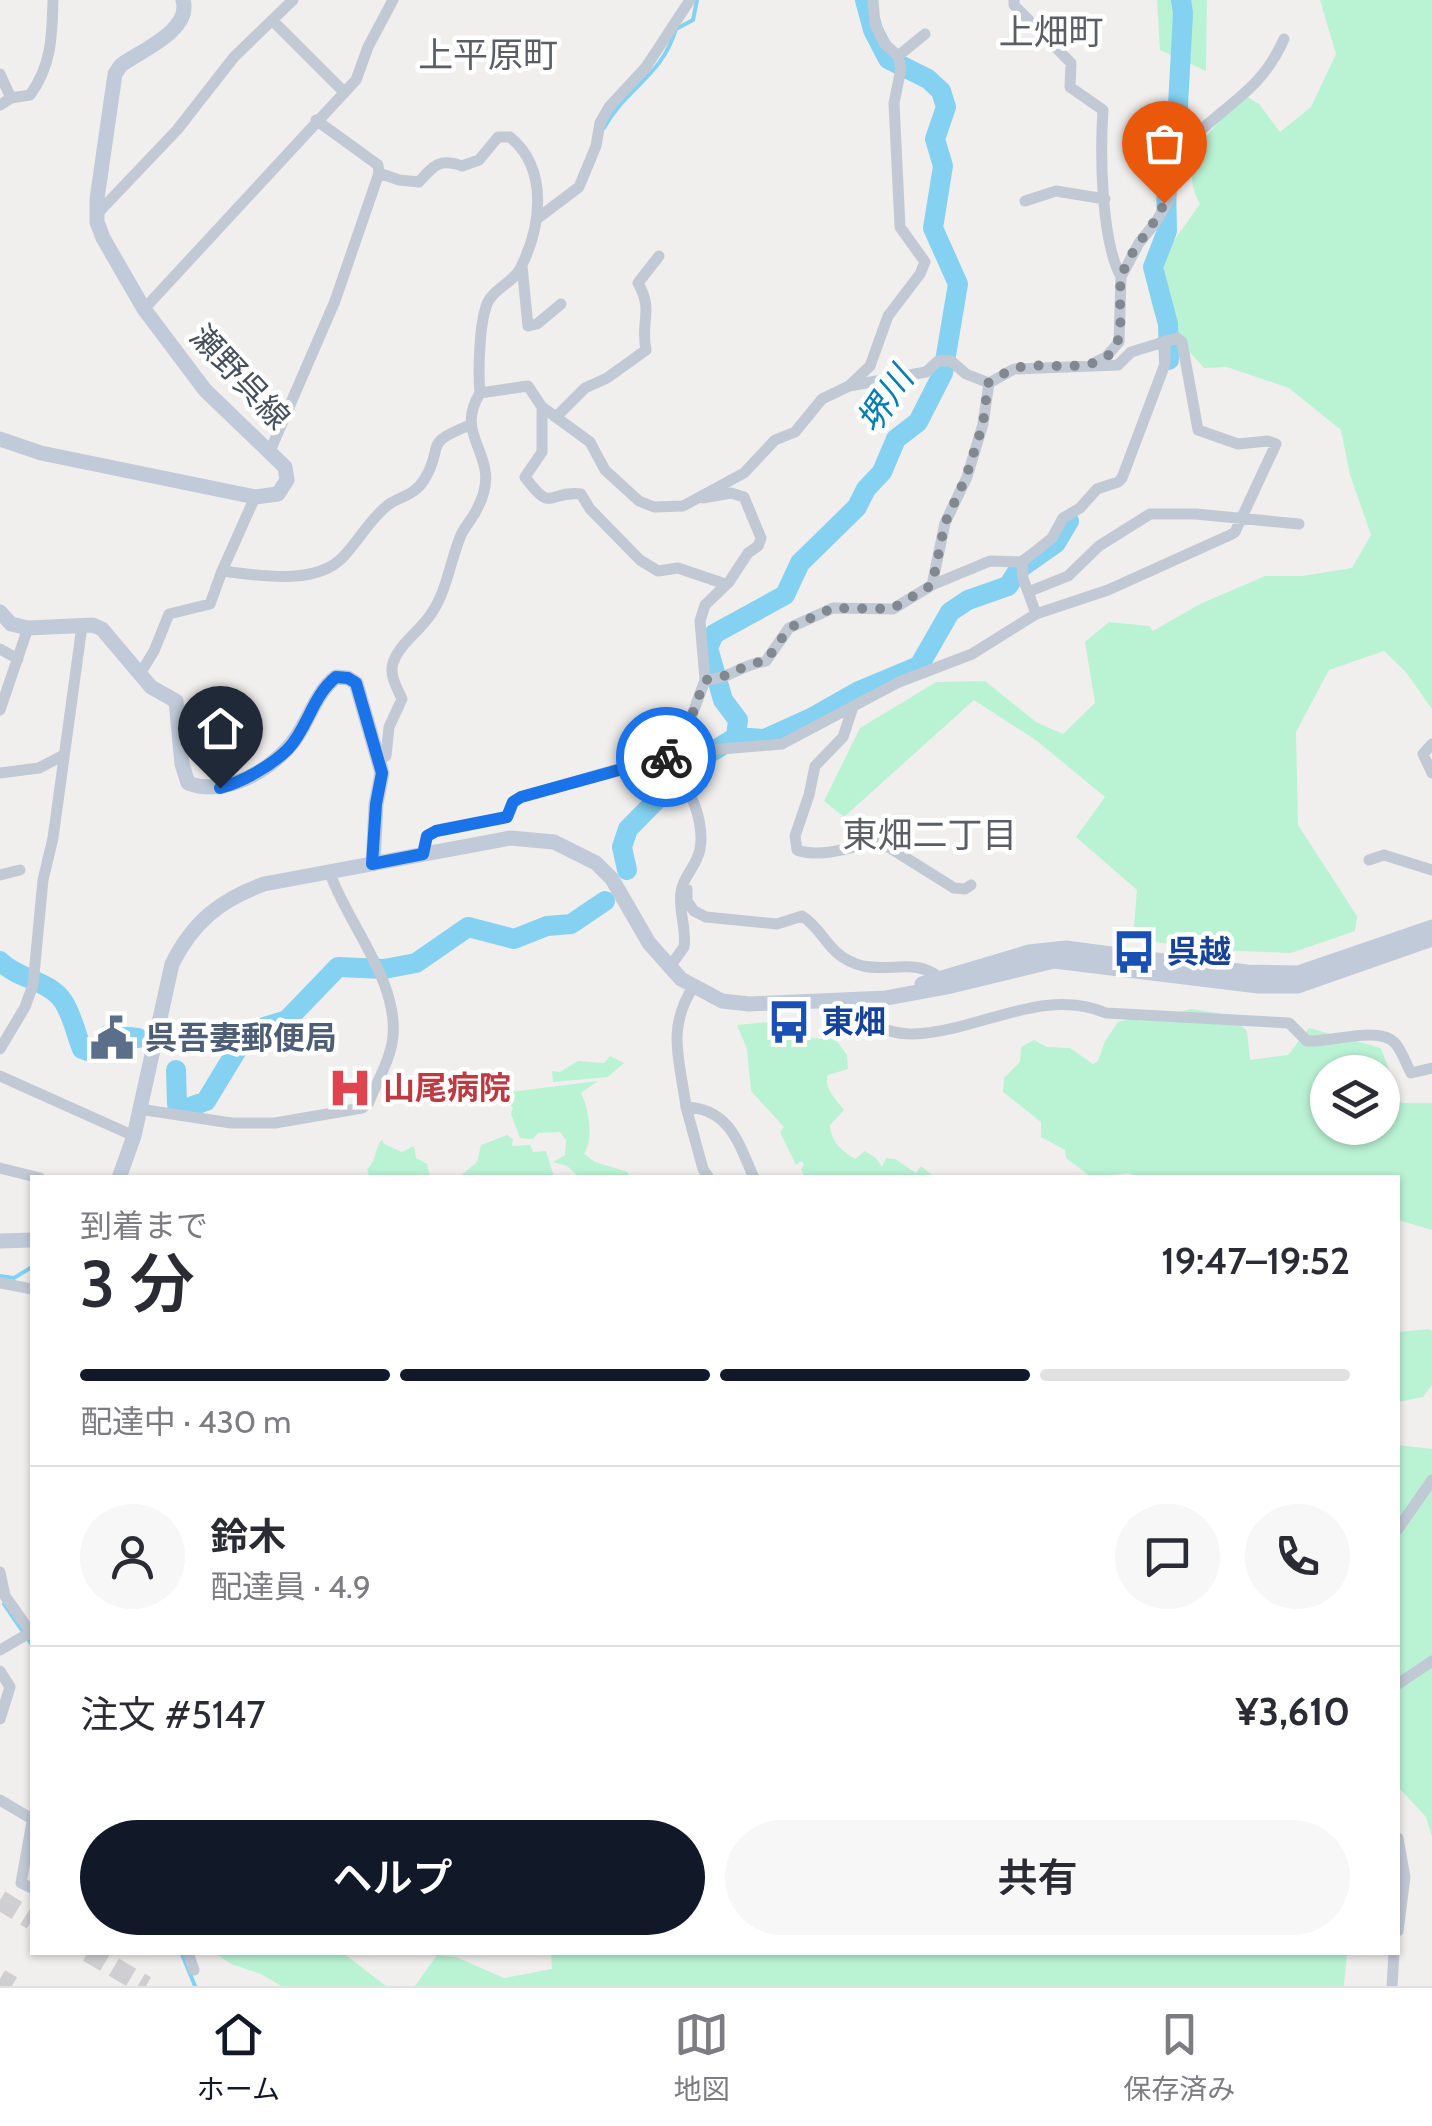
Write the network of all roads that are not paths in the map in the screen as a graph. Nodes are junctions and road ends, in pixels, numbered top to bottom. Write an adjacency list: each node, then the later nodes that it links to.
1 (53, 0): 14 (street)
2 (183, 0): 19 (main road)
3 (293, 0): 8 (street)
4 (393, 0): 13 (street)
5 (690, 0): 20 (street)
6 (873, 0): 11 (street)
7 (1014, 0): 17 (street)
8 (272, 20): 13 (street); 19 (street)
9 (925, 34): 11 (street)
10 (1284, 39): 23 (street)
11 (898, 56): 29 (street)
12 (0, 74): 14 (street)
13 (344, 92): 15 (street)
14 (6, 102)
15 (316, 120): 16 (street); 25 (street)
16 (379, 173): 20 (street); 35 (street)
17 (1106, 199): 18 (street); 23 (street)
18 (1025, 201)
19 (96, 215): 25 (main road, 瀬野呉線)
20 (538, 218): 22 (street)
21 (659, 256): 32 (street)
22 (522, 266): 24 (street); 30 (street)
23 (1121, 277): 27 (street)
24 (561, 304)
25 (144, 309): 35 (main road, 瀬野呉線)
26 (1165, 341): 27 (street); 38 (street); 40 (street)
27 (1093, 364): 28 (street)
28 (988, 383): 29 (street); 43 (street)
29 (849, 386): 37 (street)
30 (480, 393): 31 (street); 33 (street)
31 (542, 407): 32 (street); 42 (street)
32 (557, 416): 37 (street)
33 (470, 425): 41 (street); 57 (street)
34 (0, 439): 36 (main road)
35 (270, 451): 36 (main road, 瀬野呉線)
36 (255, 497): 41 (street)
37 (699, 498): 42 (street)
38 (1242, 517): 39 (street); 44 (street); 46 (street)
39 (1300, 524)
40 (1022, 562): 43 (street); 44 (street)
41 (222, 571): 51 (street)
42 (724, 584): 52 (street)
43 (932, 585): 52 (street)
44 (1028, 592): 46 (street)
45 (0, 612): 48 (main road)
46 (1036, 614): 53 (street)
47 (82, 626): 48 (main road); 51 (main road); 56 (street)
48 (28, 628): 50 (street)
49 (0, 649): 50 (street)
50 (18, 658): 54 (street)
51 (140, 674): 57 (main road)
52 (705, 680): 58 (street)
53 (852, 707): 59 (street); 70 (street)
54 (0, 710)
55 (1432, 744): 61 (street)
56 (62, 756): 60 (street); 78 (street)
57 (380, 759): 64 (main road)
58 (662, 760): 59 (street); 62 (street)
59 (678, 772): 68 (street)
60 (0, 773)
61 (1432, 773)
62 (423, 854): 64 (main road); 73 (main road)
63 (1369, 860): 66 (street)
64 (372, 864): 67 (main road)
65 (20, 870): 69 (street)
66 (1432, 870)
67 (329, 872): 82 (main road); 82 (street)
68 (691, 872): 73 (street); 74 (street)
69 (0, 874)
70 (972, 885)
71 (1432, 926): 74 (main road)
72 (1432, 939): 76 (main road)
73 (669, 968): 75 (main road)
74 (940, 978): 76 (main road)
75 (693, 987): 77 (main road); 81 (street)
76 (886, 998): 77 (main road)
77 (842, 1000): 79 (street)
78 (0, 1049)
79 (1432, 1068)
80 (0, 1076): 83 (street)
81 (686, 1107): 86 (street); 87 (street)
82 (139, 1109): 83 (main road)
83 (134, 1136): 85 (main road)
84 (0, 1168): 88 (street)
85 (120, 1175)
86 (707, 1175)
87 (753, 1175)
88 (30, 1176)
89 (30, 1240): 90 (main road)
90 (0, 1241)
91 (0, 1283): 92 (street)
92 (30, 1290)
93 (1432, 1480): 94 (street)
94 (1400, 1526)
95 (0, 1572): 96 (street)
96 (30, 1630)
97 (30, 1634): 98 (street)
98 (0, 1650)
99 (1432, 1661): 101 (street)
100 (0, 1671): 102 (street)
101 (1400, 1683)
102 (0, 1718)
103 (0, 1800): 104 (street)
104 (30, 1819)
105 (30, 1831): 107 (street)
106 (1400, 1849): 108 (street)
107 (30, 1887)
108 (1400, 1915)
109 (189, 1955): 111 (street)
110 (1394, 1955): 112 (street)
111 (194, 1970)
112 (1392, 1986)

